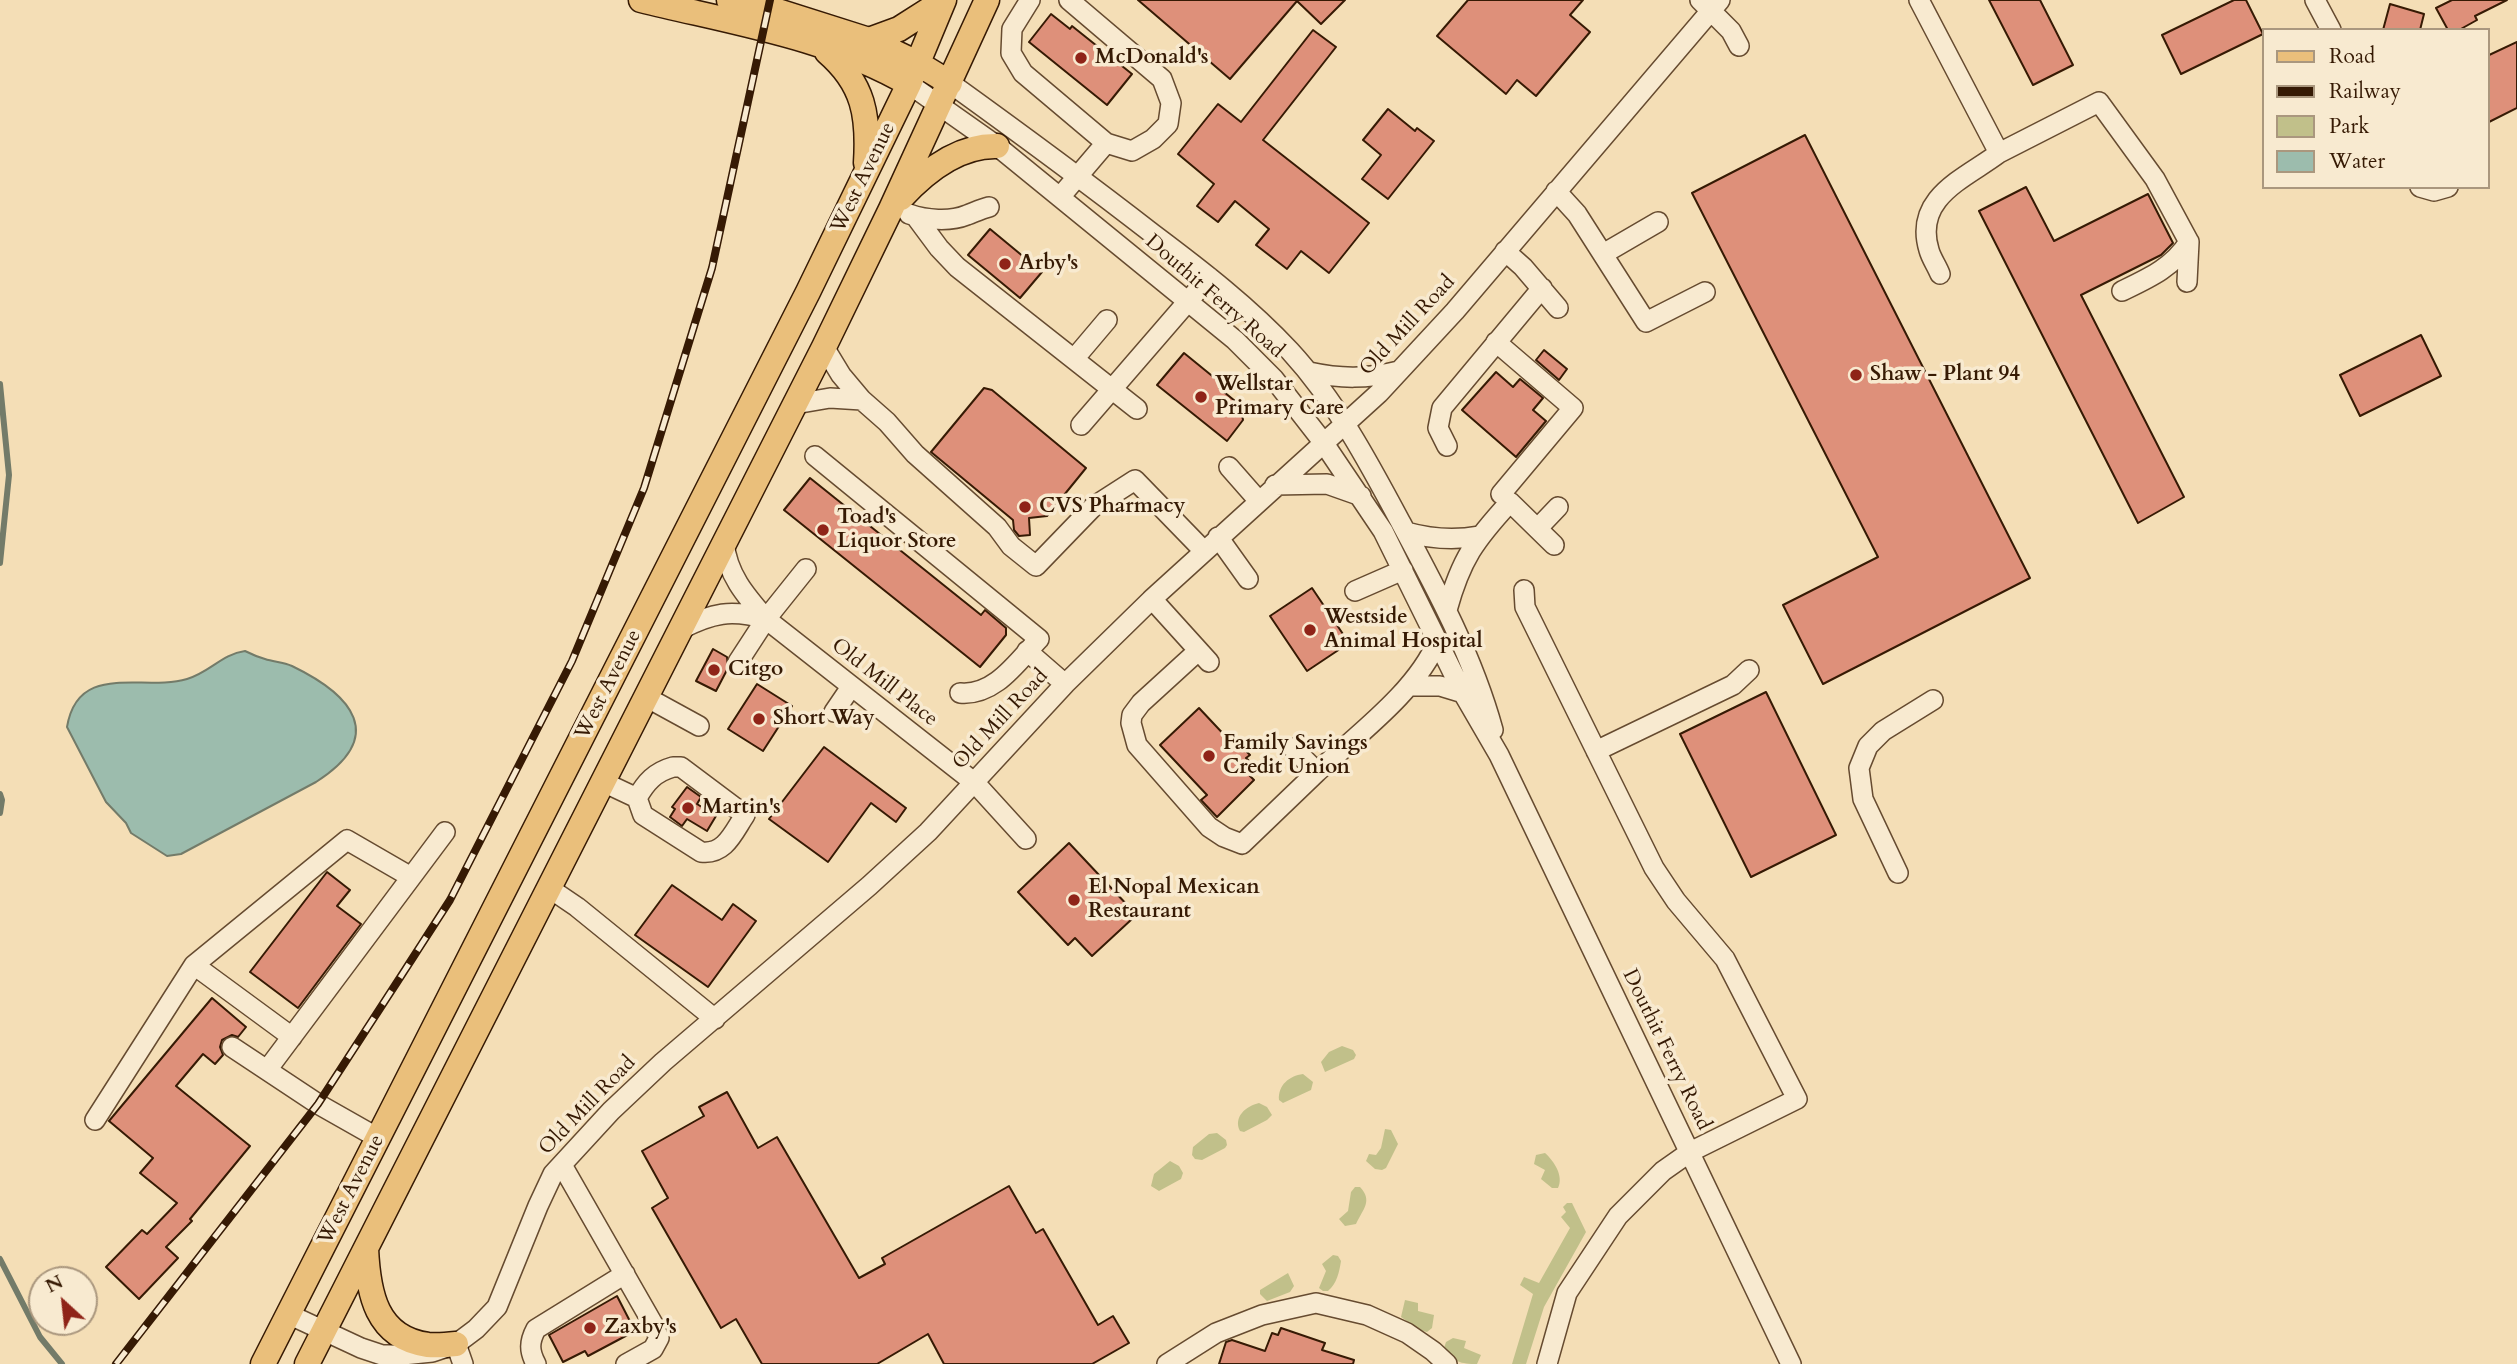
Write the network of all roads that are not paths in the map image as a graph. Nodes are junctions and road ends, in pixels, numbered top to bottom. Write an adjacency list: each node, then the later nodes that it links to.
1 (641, 0): 12 (main road)
2 (729, 0): 11 (main road)
3 (943, 0): 11 (main road); 14 (main road, West Avenue)
4 (987, 0): 15 (main road, West Avenue)
5 (1030, 0): 16 (street)
6 (1069, 0): 16 (street)
7 (1919, 0): 18 (street)
8 (2315, 0): 10 (street)
9 (1711, 3): 13 (street); 21 (street, Old Mill Road)
10 (2330, 28)
11 (869, 40): 14 (main road)
12 (821, 46): 14 (main road); 19 (main road)
13 (1739, 46)
14 (913, 73): 15 (main road); 19 (main road, West Avenue)
15 (944, 93): 17 (street, Douthit Ferry Road); 20 (street, Douthit Ferry Road); 24 (main road, West Avenue)
16 (1106, 143): 20 (street)
17 (997, 146): 22 (street, Douthit Ferry Road); 24 (main road)
18 (1999, 153): 28 (street); 32 (street)
19 (865, 175): 108 (main road, West Avenue)
20 (1078, 176): 22 (street); 33 (street, Douthit Ferry Road)
21 (1556, 191): 30 (street, Old Mill Road); 31 (street)
22 (1060, 197): 38 (street, Douthit Ferry Road)
23 (989, 207): 25 (street)
24 (891, 209): 26 (street); 42 (main road, West Avenue)
25 (965, 216): 26 (street); 29 (street)
26 (916, 217): 29 (street)
27 (1658, 222): 31 (street)
28 (2189, 242): 34 (street); 36 (street)
29 (939, 248): 43 (street)
30 (1505, 251): 35 (street); 44 (street, Old Mill Road)
31 (1603, 254): 37 (street)
32 (1940, 274)
33 (1209, 277): 38 (street); 45 (street, Douthit Ferry Road)
34 (2187, 282)
35 (1542, 288): 39 (street); 41 (street)
36 (2122, 291)
37 (1704, 292)
38 (1188, 301): 46 (street); 52 (street, Douthit Ferry Road)
39 (1558, 308)
40 (1107, 320): 43 (street)
41 (1496, 342): 53 (street); 57 (street)
42 (824, 347): 47 (street); 48 (main road, West Avenue)
43 (1074, 359): 46 (street)
44 (1400, 370): 45 (street); 50 (street, Old Mill Road)
45 (1309, 372): 50 (street, Douthit Ferry Road)
46 (1113, 389): 49 (street); 51 (street)
47 (862, 400): 48 (street); 67 (street)
48 (795, 404): 65 (main road, West Avenue)
49 (1137, 409)
50 (1344, 423): 52 (street, Old Mill Road); 62 (street, Douthit Ferry Road)
51 (1082, 425)
52 (1323, 442): 56 (street, Old Mill Road); 58 (street, Douthit Ferry Road)
53 (1447, 446)
54 (814, 456): 78 (street)
55 (1229, 467): 59 (street)
56 (1275, 485): 58 (street); 59 (street, Old Mill Road)
57 (1501, 494): 61 (street); 63 (street)
58 (1361, 496): 69 (street, Douthit Ferry Road)
59 (1258, 500): 64 (street, Old Mill Road)
60 (1558, 507): 61 (street)
61 (1538, 528): 66 (street)
62 (1406, 532): 63 (street); 74 (street, Douthit Ferry Road)
63 (1479, 536): 74 (street)
64 (1218, 537): 67 (street, Old Mill Road); 70 (street)
65 (724, 541): 75 (street, Old Mill Place); 76 (main road, West Avenue)
66 (1554, 545)
67 (1203, 550): 73 (street, Old Mill Road)
68 (806, 569): 75 (street)
69 (1403, 570): 72 (street); 77 (street, Douthit Ferry Road)
70 (1248, 579)
71 (1524, 590): 91 (street)
72 (1354, 591)
73 (1152, 599): 81 (street, Old Mill Road); 93 (street)
74 (1447, 610): 92 (street, Douthit Ferry Road)
75 (766, 619): 76 (street); 79 (street); 83 (street, Old Mill Place)
76 (681, 629): 86 (main road, West Avenue)
77 (1438, 640): 82 (street); 84 (street, Douthit Ferry Road)
78 (1027, 651): 81 (street); 85 (street)
79 (738, 662)
80 (1749, 670): 91 (street)
81 (1065, 684): 95 (street, Old Mill Road)
82 (1409, 686): 84 (street); 93 (street)
83 (850, 687): 88 (street); 95 (street, Old Mill Place)
84 (1463, 692): 92 (street, Douthit Ferry Road)
85 (960, 693)
86 (646, 697): 89 (street); 94 (main road, West Avenue)
87 (1933, 700): 99 (street)
88 (834, 712)
89 (699, 726)
90 (1293, 748): 93 (street)
91 (1596, 751): 109 (street)
92 (1500, 755): 109 (street, Douthit Ferry Road)
93 (1317, 772)
94 (603, 782): 96 (street); 101 (main road, West Avenue)
95 (975, 783): 98 (street, Old Mill Place); 103 (street, Old Mill Road)
96 (640, 807): 96 (street)
97 (445, 832): 100 (street)
98 (1026, 839)
99 (1898, 873)
100 (411, 877): 102 (street); 104 (street)
101 (549, 888): 103 (street); 111 (main road, West Avenue)
102 (194, 965): 104 (street); 107 (street)
103 (715, 1018): 110 (street, Old Mill Road)
104 (292, 1037): 106 (street)
105 (232, 1047): 106 (street)
106 (267, 1070): 108 (street)
107 (95, 1120)
108 (378, 1138): 113 (main road, West Avenue)
109 (1690, 1152): 122 (street); 123 (street, Douthit Ferry Road)
110 (562, 1165): 112 (street); 115 (street, Old Mill Road)
111 (366, 1248): 114 (main road, West Avenue); 115 (main road)
112 (625, 1274): 118 (street); 119 (street)
113 (288, 1314): 114 (street, Old Mill Road); 116 (main road, West Avenue)
114 (323, 1331): 115 (street, Old Mill Road); 117 (main road, West Avenue)
115 (459, 1354)
116 (263, 1364)
117 (307, 1364)
118 (536, 1364)
119 (626, 1364)
120 (1167, 1364): 121 (street)
121 (1447, 1364)
122 (1548, 1364)
123 (1791, 1364)

